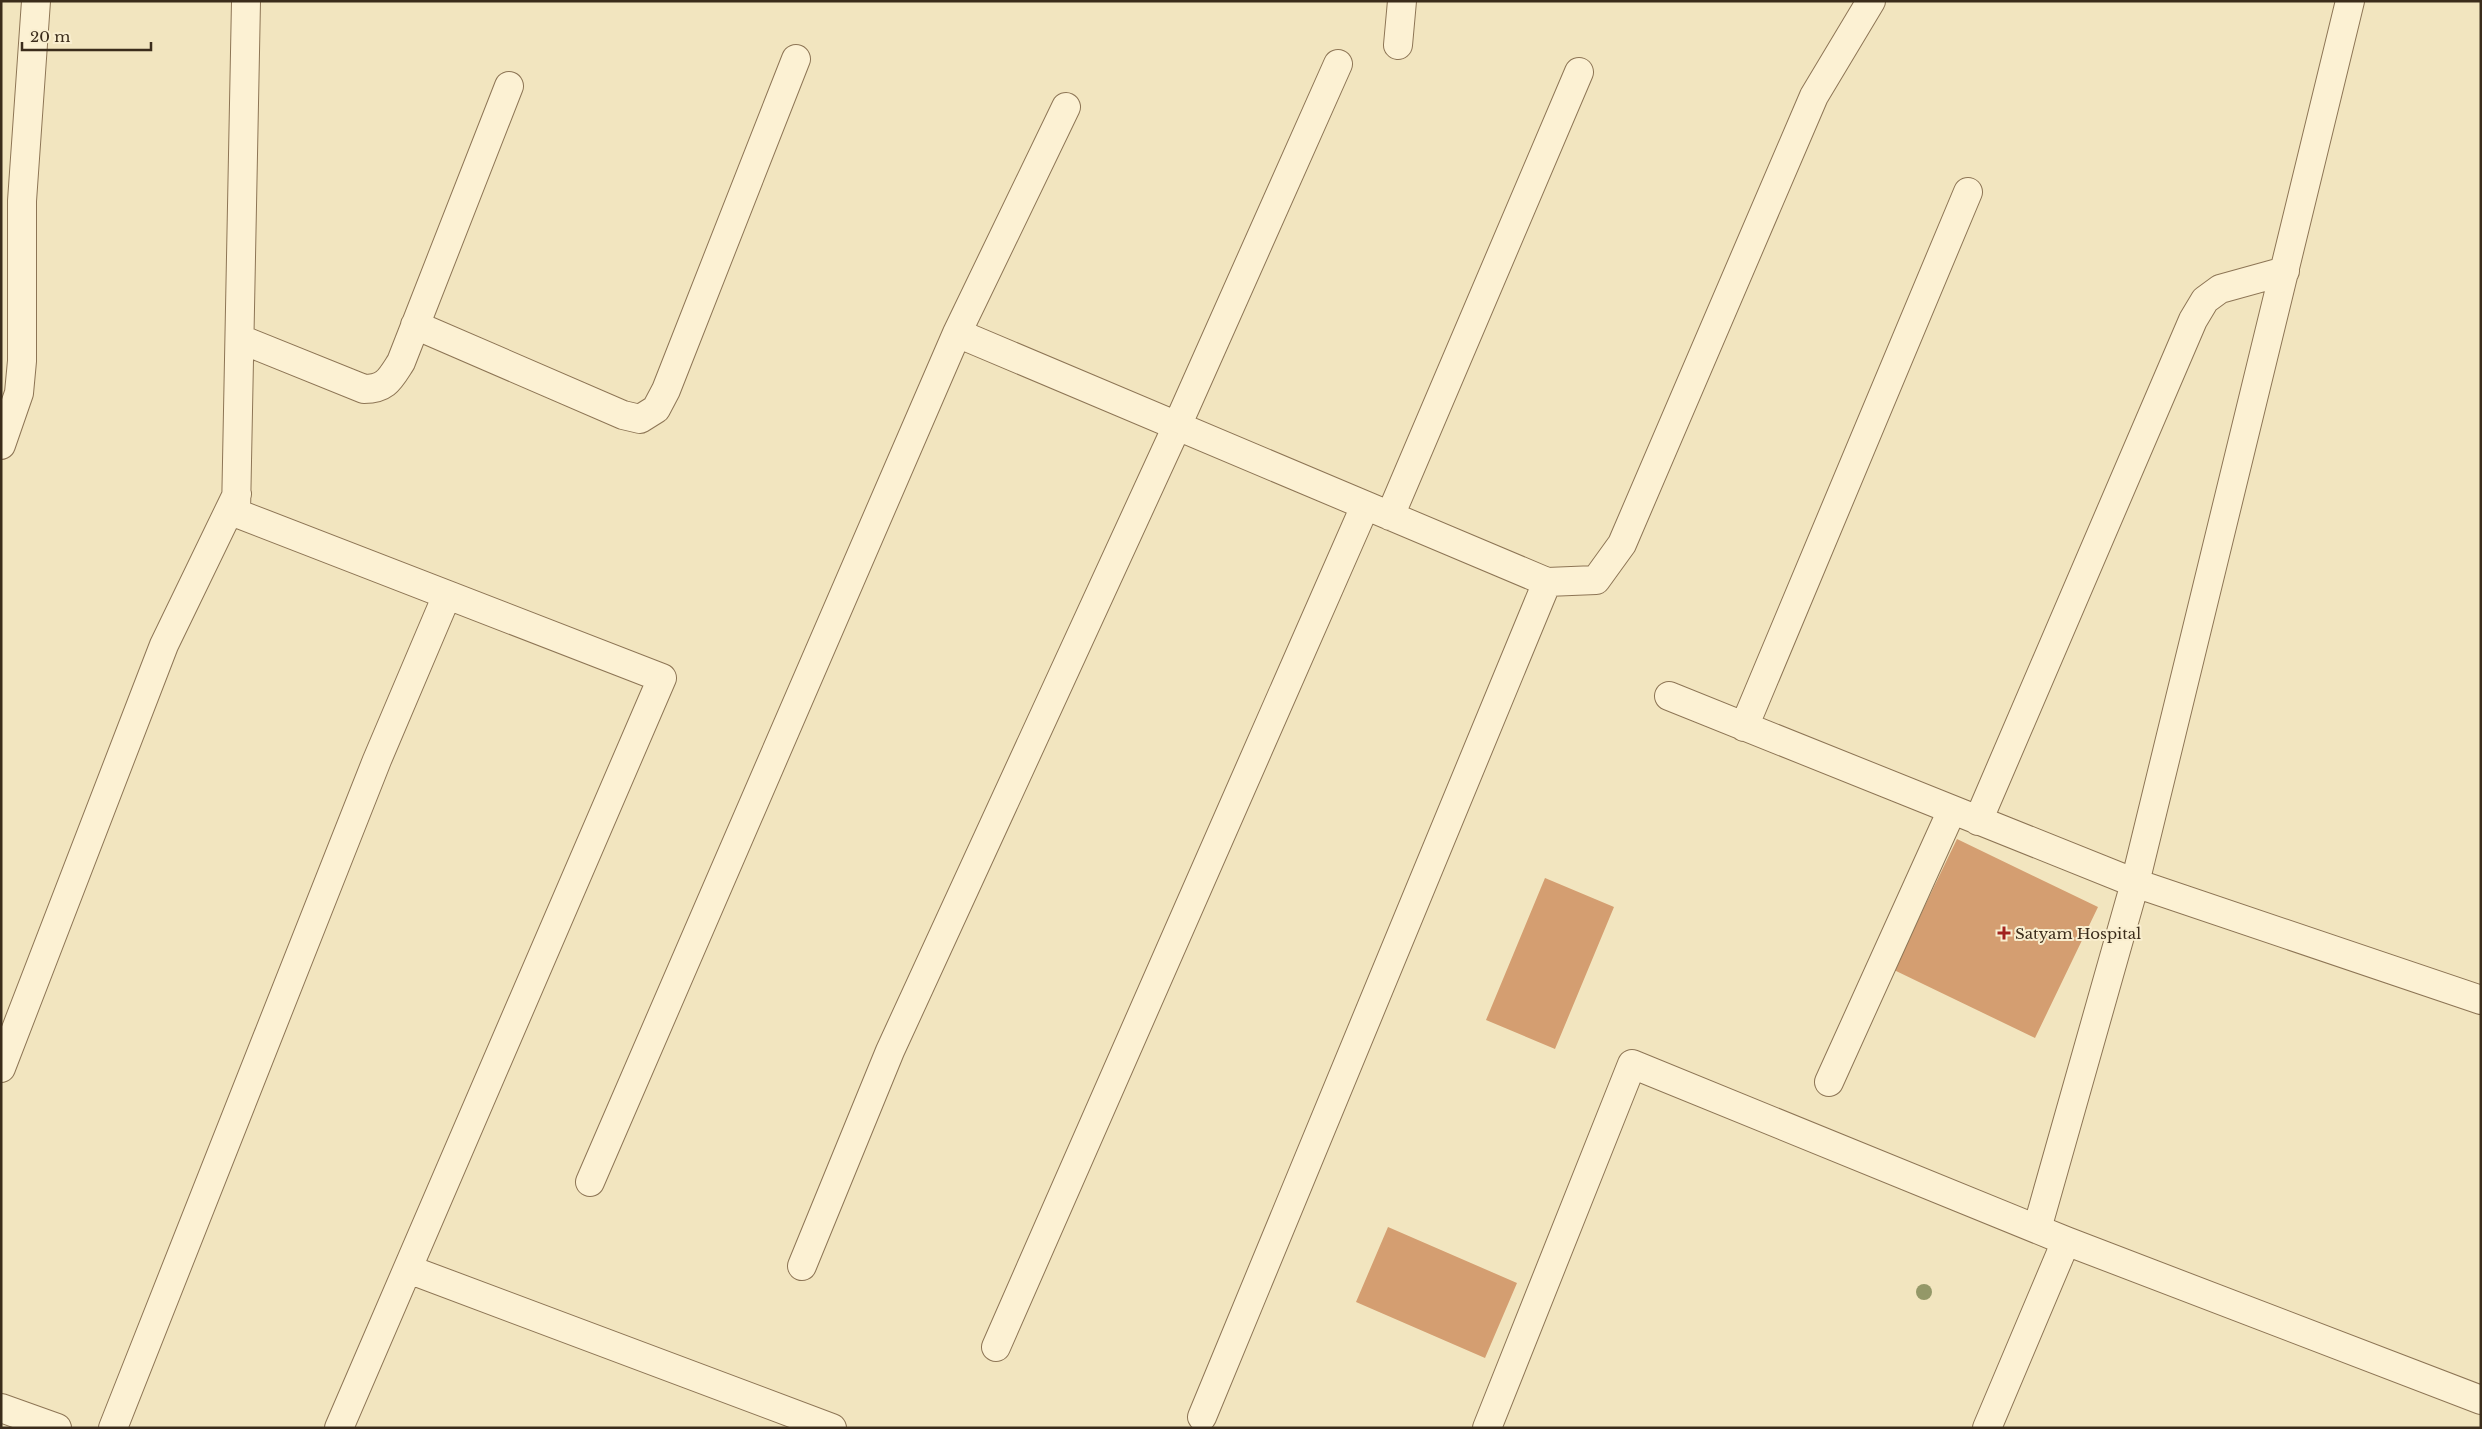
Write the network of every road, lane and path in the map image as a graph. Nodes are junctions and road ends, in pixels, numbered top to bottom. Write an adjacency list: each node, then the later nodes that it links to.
1 (36, 1): 18 (street)
2 (246, 1): 16 (street)
3 (1402, 1): 6 (street)
4 (1871, 1): 22 (street)
5 (2350, 1): 13 (street)
6 (1398, 45)
7 (796, 59): 14 (street)
8 (1338, 64): 17 (street)
9 (1579, 72): 21 (street)
10 (509, 86): 14 (street)
11 (1066, 107): 15 (street)
12 (1968, 192): 25 (street)
13 (2285, 271): 27 (street); 28 (street)
14 (415, 325): 16 (street)
15 (956, 333): 17 (street); 32 (street)
16 (240, 339): 19 (street)
17 (1177, 426): 20 (street); 35 (street)
18 (1, 445)
19 (236, 494): 23 (street); 30 (street)
20 (1365, 506): 21 (street); 37 (street)
21 (1390, 516): 22 (street)
22 (1547, 582): 40 (street)
23 (447, 595): 36 (street); 42 (street)
24 (1669, 696): 25 (street)
25 (1744, 727): 26 (street)
26 (1952, 810): 27 (street); 31 (street)
27 (1978, 821): 28 (street)
28 (2135, 883): 29 (street); 33 (street)
29 (2481, 1000)
30 (1, 1068)
31 (1829, 1082)
32 (590, 1182)
33 (2037, 1229): 34 (street); 45 (street)
34 (2066, 1242): 38 (street); 46 (street)
35 (802, 1266)
36 (408, 1269): 43 (street); 44 (street)
37 (996, 1347)
38 (2481, 1400)
39 (1, 1408): 41 (street)
40 (1202, 1417)
41 (57, 1428)
42 (113, 1428)
43 (339, 1428)
44 (832, 1428)
45 (1487, 1428)
46 (1987, 1428)

